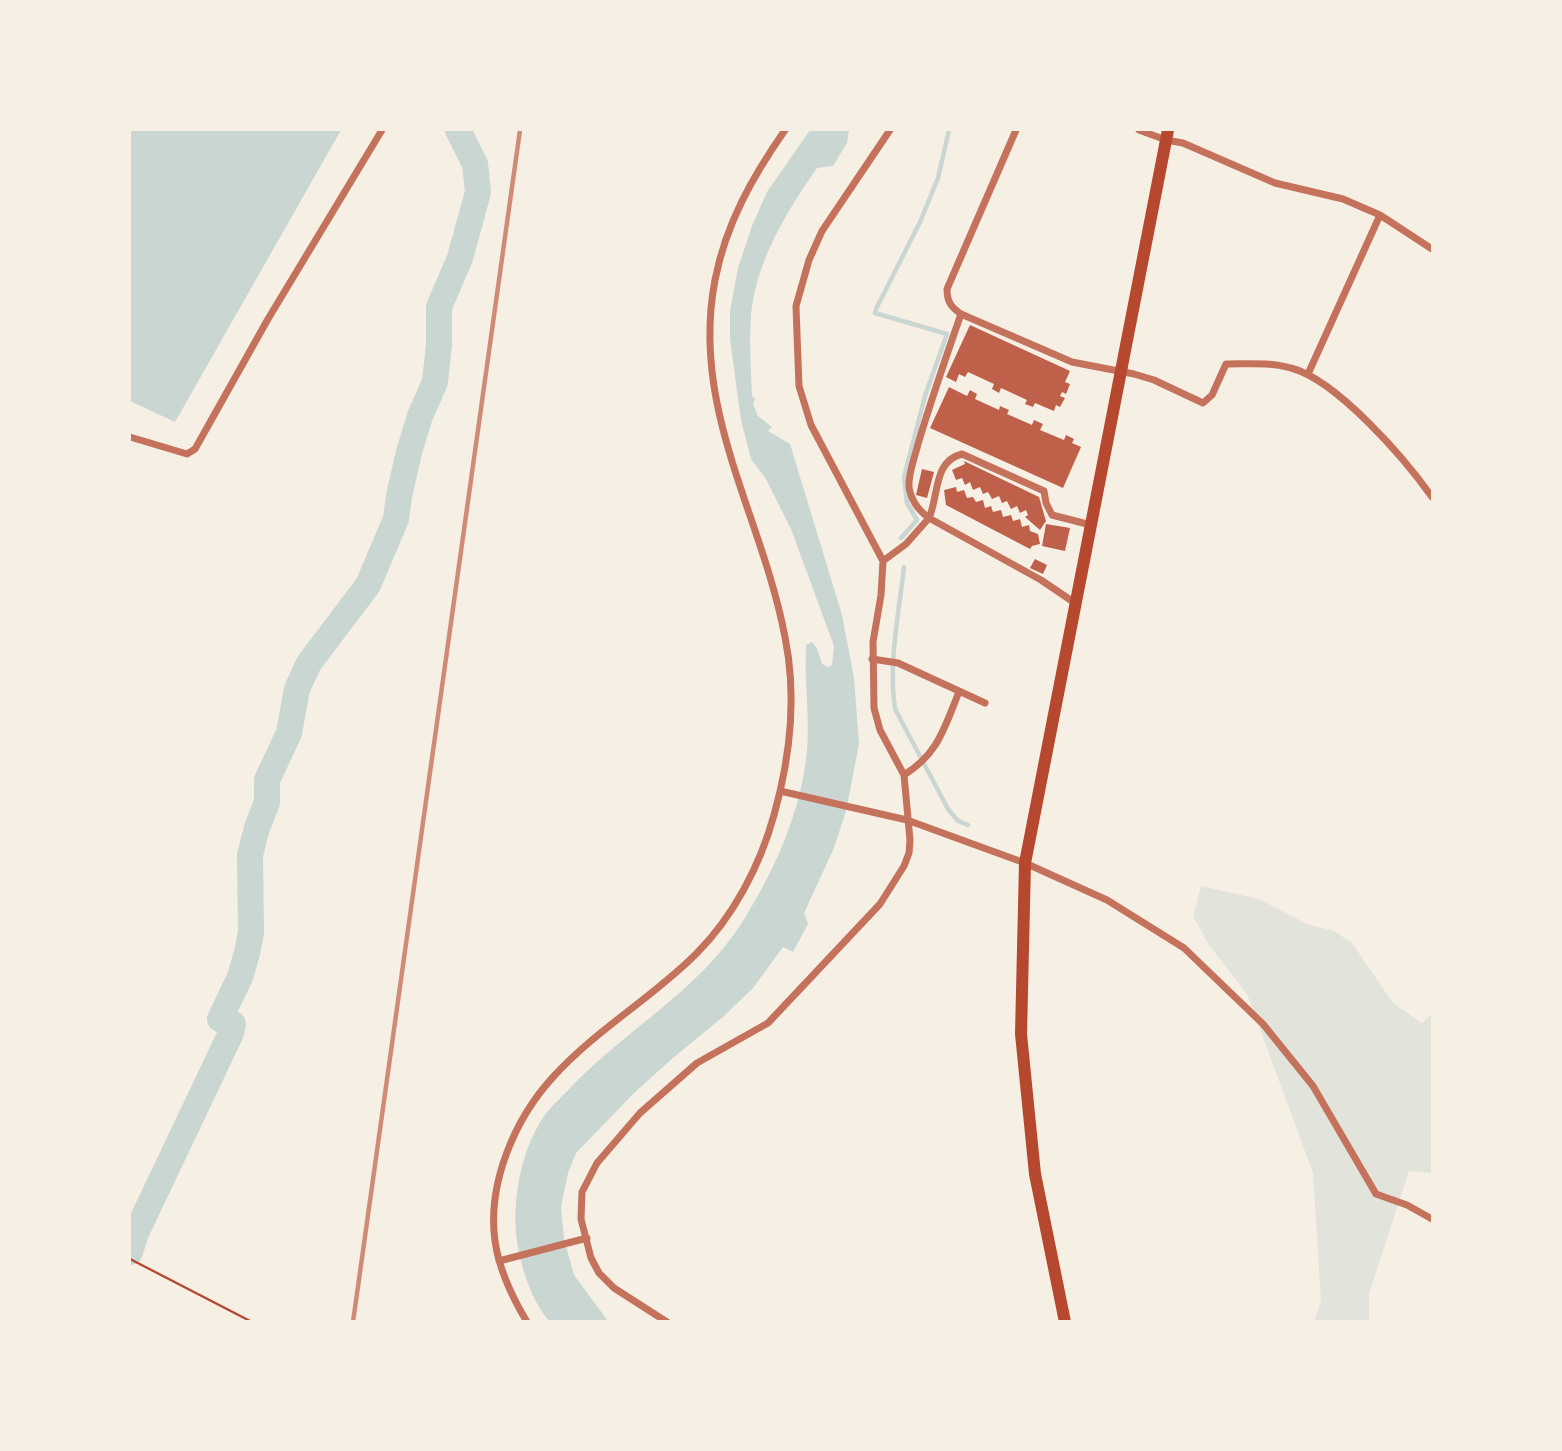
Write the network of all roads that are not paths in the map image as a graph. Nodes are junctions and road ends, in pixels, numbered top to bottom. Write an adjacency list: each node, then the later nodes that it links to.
1 (382, 130): 12 (street)
2 (785, 130): 22 (street)
3 (890, 130): 16 (street)
4 (1016, 130): 9 (street)
5 (1139, 130): 6 (street)
6 (1167, 135): 7 (street); 10 (highway)
7 (1380, 215): 8 (street); 11 (street)
8 (1433, 249)
9 (961, 314): 10 (street); 14 (street)
10 (1121, 370): 11 (street); 15 (highway)
11 (1308, 374): 13 (street)
12 (130, 437)
13 (1433, 497)
14 (929, 518): 15 (street); 16 (street); 17 (street)
15 (1091, 525): 17 (highway)
16 (883, 562): 18 (street)
17 (1076, 604): 24 (highway)
18 (873, 659): 19 (street); 21 (street)
19 (960, 692): 20 (street); 21 (street)
20 (985, 703)
21 (904, 775): 23 (street)
22 (782, 792): 23 (street); 27 (street)
23 (907, 820): 24 (street); 26 (street)
24 (1025, 863): 25 (street); 30 (highway)
25 (1433, 1219)
26 (587, 1238): 27 (street); 29 (street)
27 (502, 1260): 28 (street)
28 (527, 1321)
29 (667, 1321)
30 (1065, 1321)

